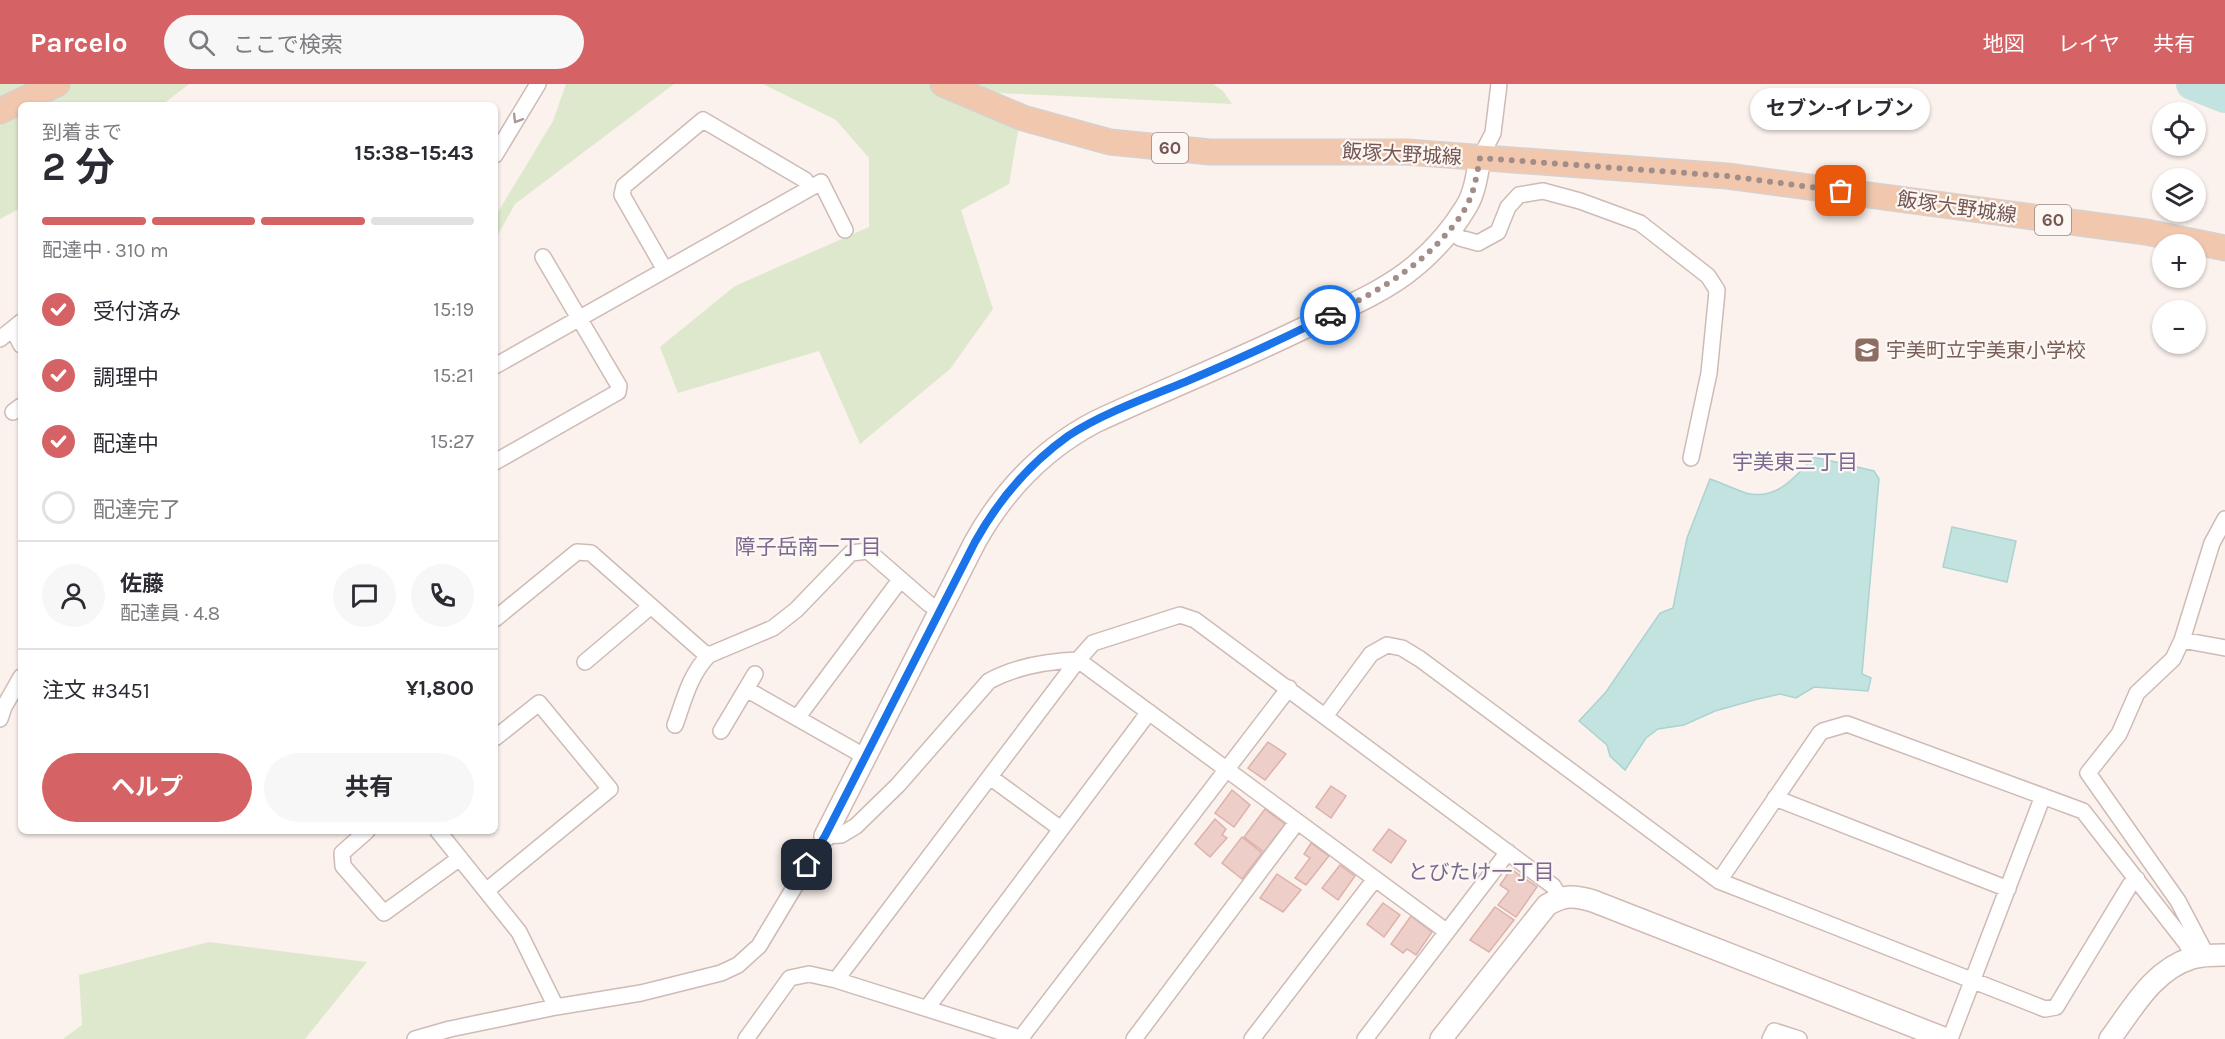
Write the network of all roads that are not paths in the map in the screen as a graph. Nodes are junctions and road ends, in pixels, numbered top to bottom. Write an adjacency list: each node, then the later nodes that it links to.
1 (57, 84): 6 (main road)
2 (538, 84): 8 (street, one-way to 8)
3 (943, 84): 9 (main road, 飯塚大野城線 / 60)
4 (1499, 84): 9 (street)
5 (18, 102): 7 (main road)
6 (19, 102)
7 (0, 111)
8 (498, 150)
9 (1480, 158): 11 (street); 13 (main road, 飯塚大野城線 / 60)
10 (810, 188): 12 (street); 15 (street); 15 (street)
11 (1450, 230): 20 (street); 25 (street)
12 (844, 231)
13 (2225, 248)
14 (543, 257): 16 (street)
15 (665, 270): 16 (street)
16 (579, 319): 19 (street); 21 (street)
17 (17, 326): 18 (street)
18 (0, 339)
19 (498, 364)
20 (1691, 458)
21 (498, 460)
22 (2224, 523): 27 (street)
23 (900, 580): 25 (street); 29 (street); 38 (street)
24 (651, 607): 26 (street); 29 (street); 31 (street)
25 (941, 610): 43 (street)
26 (498, 617)
27 (2182, 640): 28 (street); 62 (street)
28 (2225, 648)
29 (709, 655): 40 (street)
30 (1078, 660): 34 (street); 36 (street); 45 (street); 52 (street)
31 (585, 662)
32 (755, 674): 35 (street)
33 (18, 682): 39 (street)
34 (1289, 688): 37 (street); 44 (street)
35 (746, 689): 38 (street); 41 (street)
36 (1149, 712): 44 (street); 49 (street)
37 (1326, 715): 53 (street); 57 (street)
38 (797, 718): 43 (street)
39 (0, 719)
40 (675, 725)
41 (721, 731)
42 (498, 736): 59 (street)
43 (864, 756): 52 (street)
44 (1225, 768): 48 (street); 69 (street)
45 (990, 777): 49 (street); 63 (street)
46 (2043, 796): 47 (street); 56 (street); 58 (street)
47 (1776, 798): 57 (street); 58 (street)
48 (1297, 822): 55 (street); 70 (street)
49 (1061, 829): 66 (street)
50 (364, 834): 54 (street)
51 (440, 834): 54 (street)
52 (825, 836): 65 (street)
53 (1508, 852): 60 (street); 61 (street)
54 (460, 858): 59 (street)
55 (1375, 879): 61 (street); 71 (street)
56 (2137, 879): 62 (street); 64 (street)
57 (1719, 881): 64 (street)
58 (2008, 890): 64 (street)
59 (486, 891): 65 (street)
60 (1560, 897): 73 (street); 76 (street)
61 (1446, 931): 72 (street)
62 (2209, 956): 77 (street)
63 (836, 980): 66 (street); 68 (street)
64 (1974, 980): 76 (street)
65 (556, 1007): 67 (street)
66 (927, 1008): 69 (street)
67 (415, 1039)
68 (746, 1039)
69 (1021, 1039)
70 (1134, 1039)
71 (1252, 1039)
72 (1365, 1039)
73 (1441, 1039)
74 (1770, 1039): 75 (street)
75 (1799, 1039)
76 (1948, 1039)
77 (2110, 1039)

